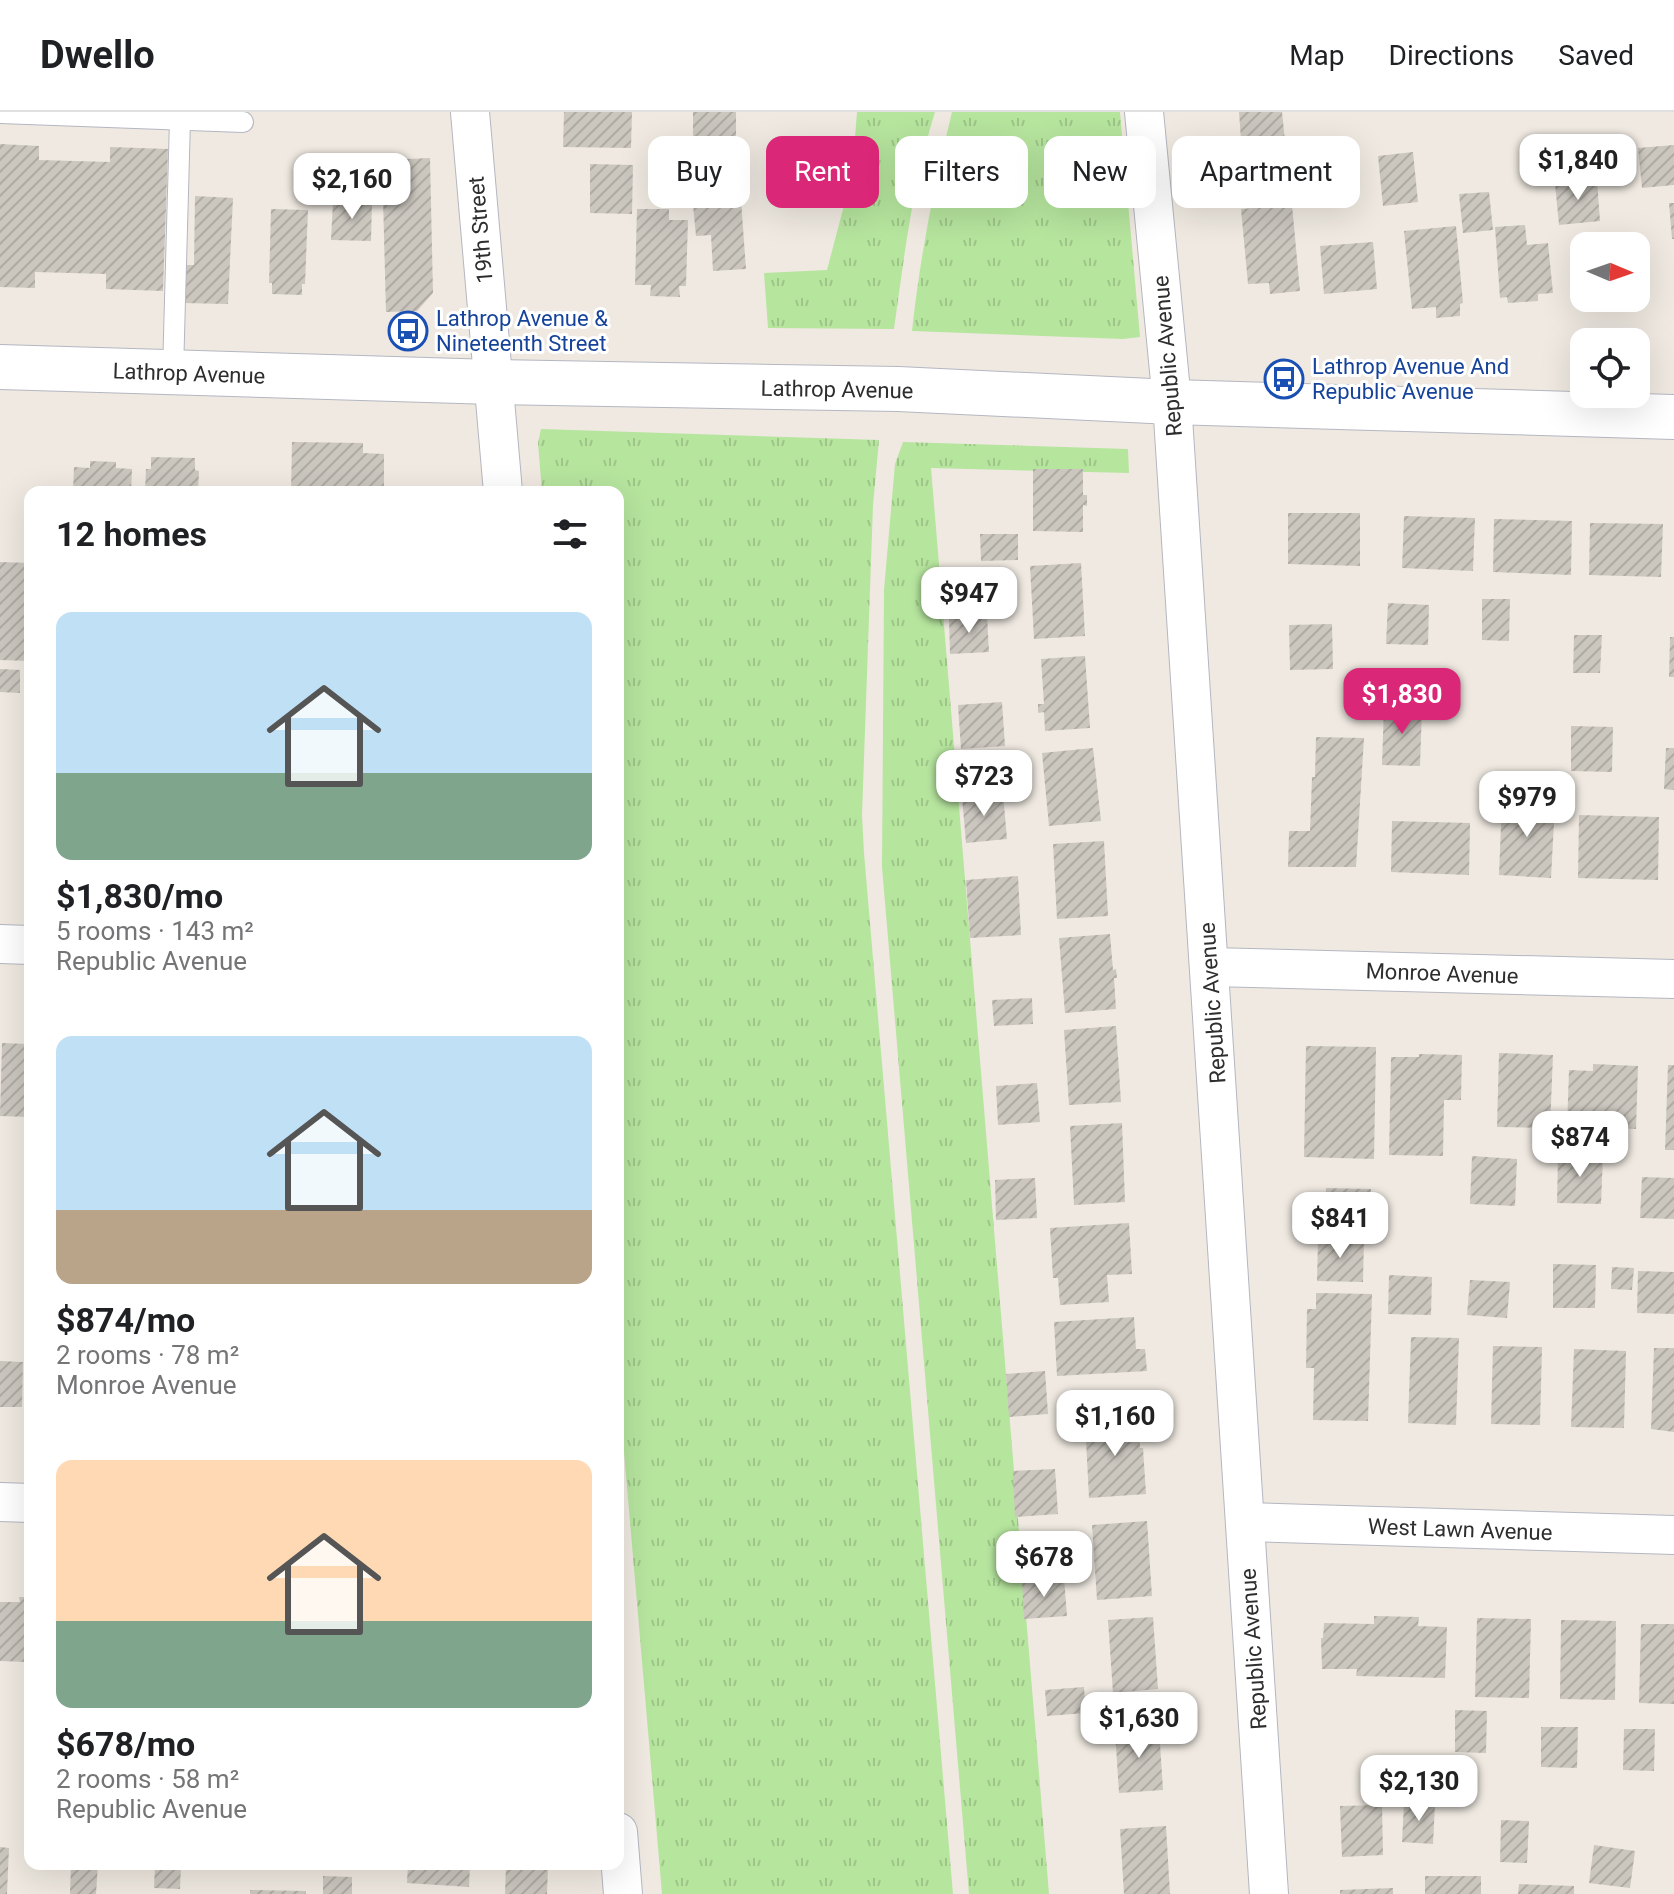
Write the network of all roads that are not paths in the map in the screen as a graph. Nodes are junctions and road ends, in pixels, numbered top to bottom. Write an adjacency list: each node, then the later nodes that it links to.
1 (470, 112): 8 (street, 19th Street)
2 (1144, 112): 9 (street, Republic Avenue)
3 (0, 113): 4 (lane)
4 (180, 120): 5 (lane); 7 (lane)
5 (243, 122)
6 (0, 367): 7 (street, Lathrop Avenue)
7 (173, 372): 8 (street, Lathrop Avenue)
8 (493, 382): 9 (street, Lathrop Avenue); 11 (street, 19th Street)
9 (1172, 402): 10 (street, Lathrop Avenue); 14 (street, Republic Avenue)
10 (1674, 417)
11 (502, 486)
12 (0, 944): 13 (street)
13 (24, 945)
14 (1210, 967): 15 (street, Monroe Avenue); 18 (street, Republic Avenue)
15 (1674, 979)
16 (0, 1502): 17 (street)
17 (24, 1503)
18 (1245, 1522): 19 (street, West Lawn Avenue); 22 (street, Republic Avenue)
19 (1674, 1535)
20 (621, 1870): 21 (street)
21 (623, 1894)
22 (1269, 1894)

